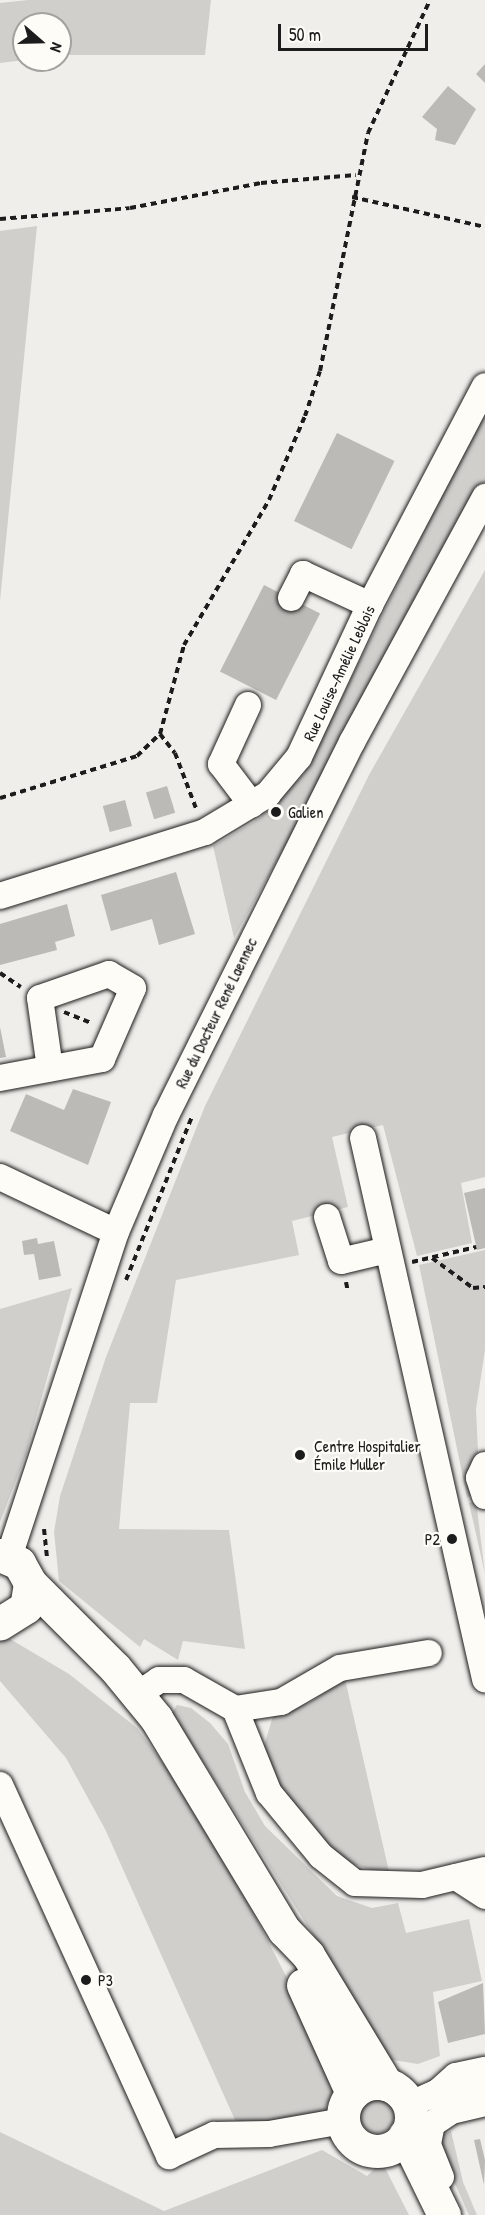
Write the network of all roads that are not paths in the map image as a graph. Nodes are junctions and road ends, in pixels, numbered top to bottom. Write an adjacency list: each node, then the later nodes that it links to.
1 (485, 386): 4 (street, Rue Louise-Amélie Leblois)
2 (485, 497): 13 (street, Rue du Docteur René Laennec)
3 (291, 598): 4 (street)
4 (370, 605): 6 (street, Rue Louise-Amélie Leblois)
5 (248, 705): 6 (street)
6 (252, 805): 7 (street, Rue Louise-Amélie Leblois)
7 (0, 896)
8 (51, 1068): 9 (street)
9 (0, 1078)
10 (363, 1138): 14 (street)
11 (4, 1187): 13 (street)
12 (327, 1217): 14 (street)
13 (116, 1232): 17 (street, Rue du Docteur René Laennec)
14 (387, 1250): 22 (street)
15 (485, 1465): 16 (street)
16 (485, 1496)
17 (5, 1556): 18 (main road)
18 (39, 1573): 19 (main road); 20 (main road)
19 (8, 1619): 20 (main road)
20 (84, 1641): 23 (main road)
21 (429, 1653): 24 (street)
22 (485, 1679)
23 (137, 1695): 24 (street); 29 (main road)
24 (235, 1709): 27 (street)
25 (0, 1785): 34 (street)
26 (485, 1870): 27 (street)
27 (456, 1877): 28 (street)
28 (485, 1896)
29 (284, 1930): 34 (main road); 35 (main road)
30 (485, 2070): 32 (street)
31 (485, 2089): 32 (street)
32 (438, 2092): 35 (street)
33 (485, 2103): 38 (street)
34 (348, 2107): 35 (main road); 35 (main road)
35 (396, 2118): 36 (main road); 37 (main road)
36 (423, 2215)
37 (444, 2215)
38 (459, 2215)

